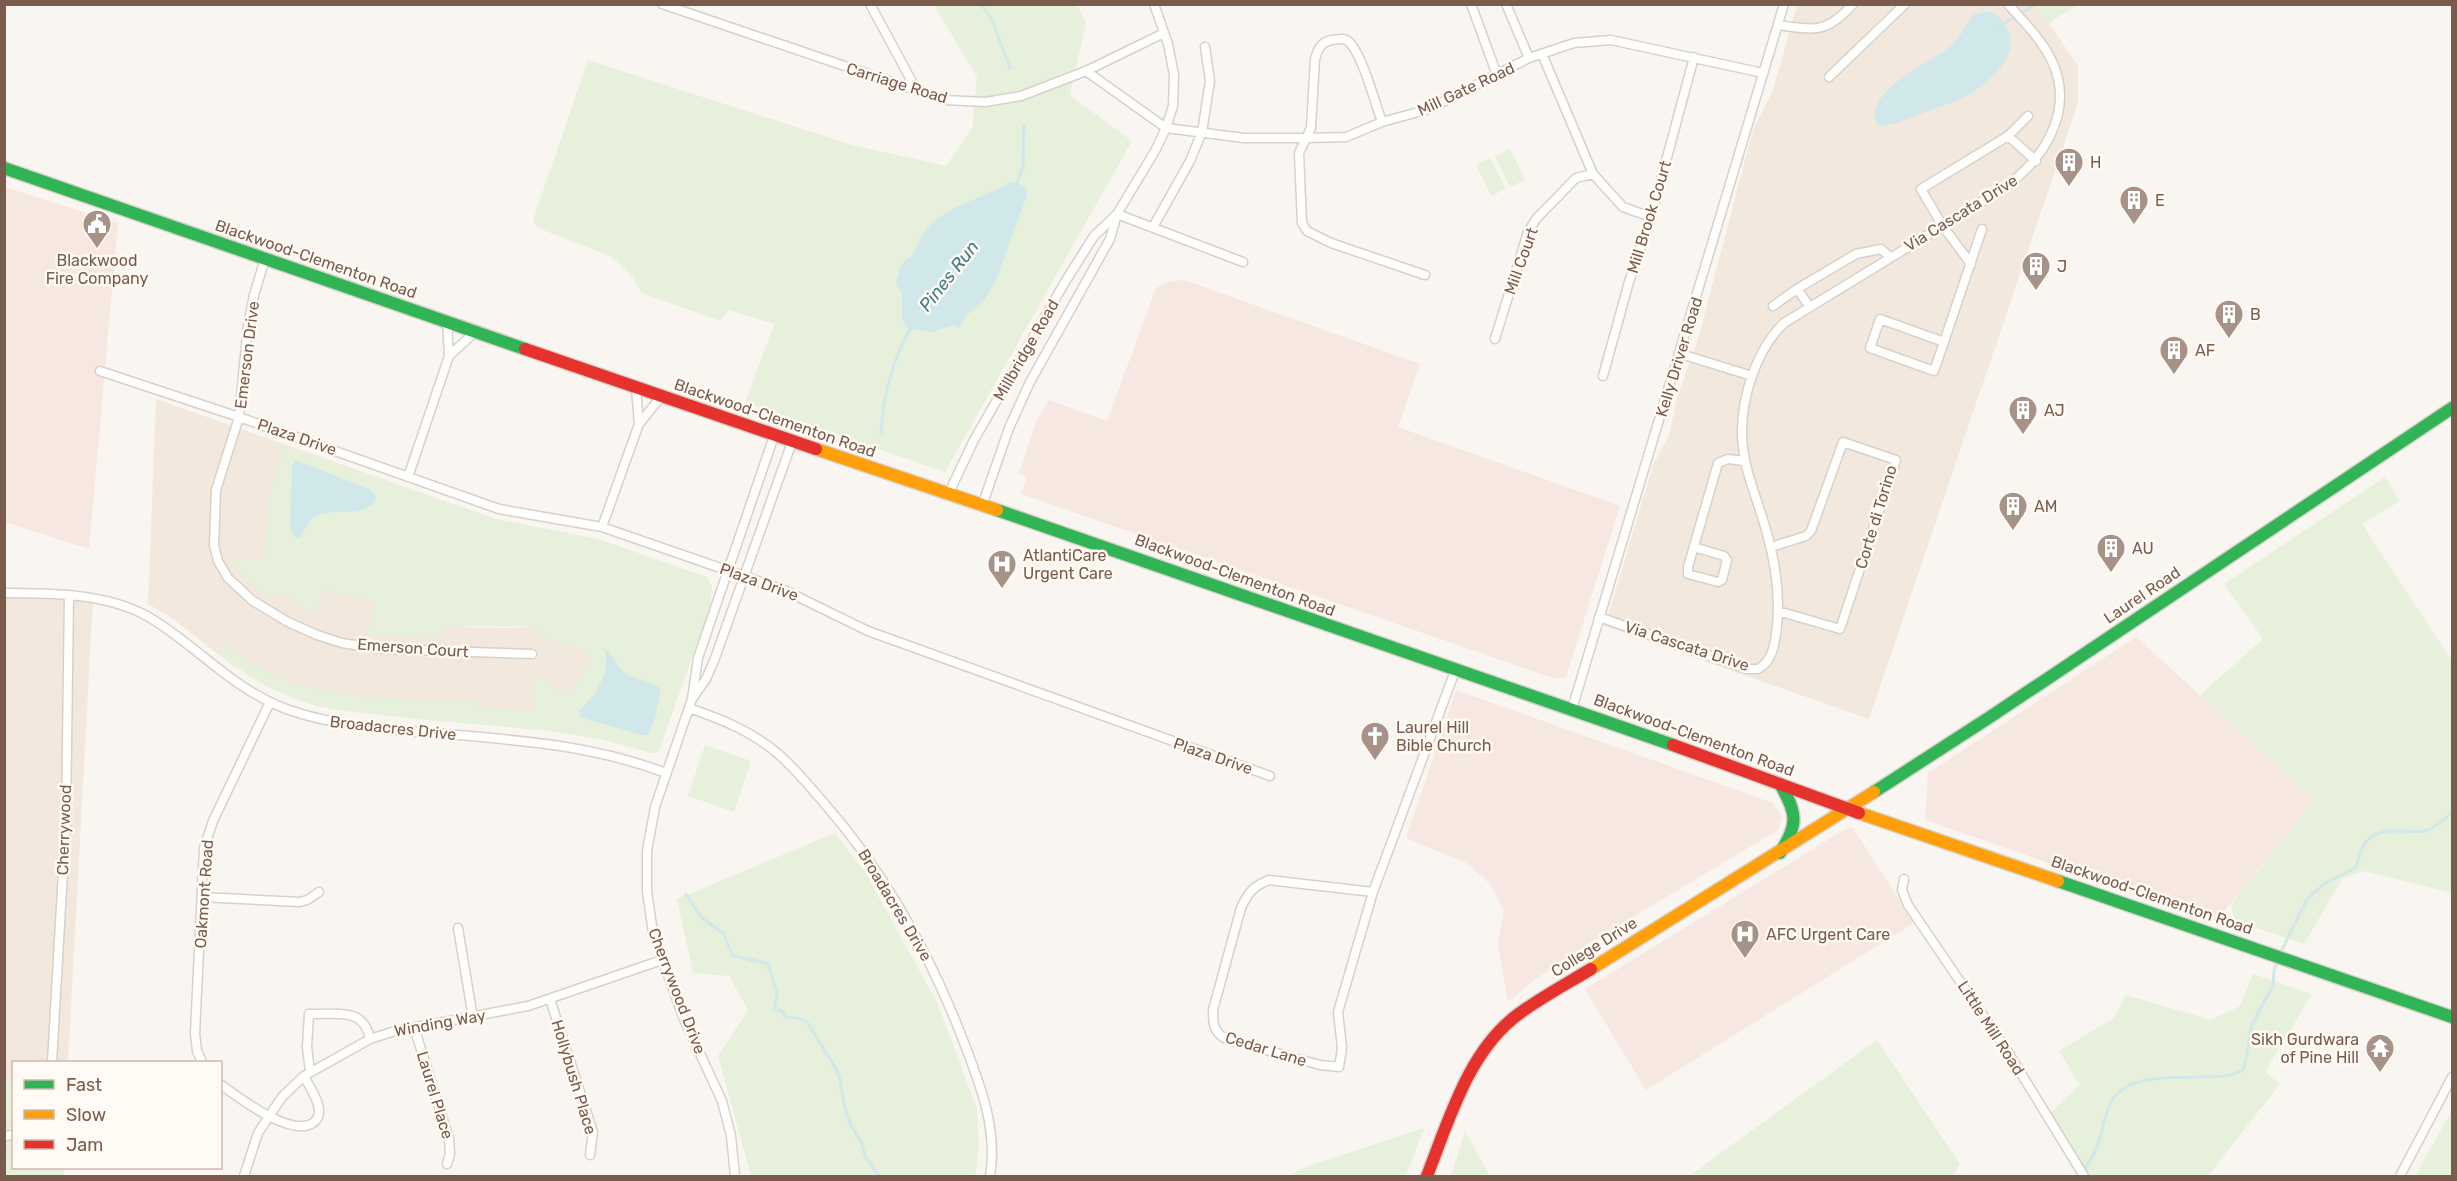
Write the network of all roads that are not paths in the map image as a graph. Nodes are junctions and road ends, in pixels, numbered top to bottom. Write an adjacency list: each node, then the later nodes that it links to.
1 (662, 4): 20 (street, Carriage Road)
2 (870, 4): 20 (street)
3 (1154, 4): 11 (street, Millbridge Road)
4 (1471, 4): 18 (street)
5 (1506, 4): 15 (street)
6 (1784, 4): 10 (street, Kelly Driver Road)
7 (1853, 4): 10 (street)
8 (1905, 4): 19 (street)
9 (2011, 7): 27 (street, Via Cascata Drive)
10 (1778, 25): 17 (street, Kelly Driver Road)
11 (1164, 33): 16 (street, Carriage Road); 23 (street, Millbridge Road)
12 (1205, 47): 24 (street)
13 (1542, 54): 14 (street, Mill Gate Road); 15 (street, Mill Gate Road); 29 (street)
14 (1694, 57): 17 (street, Mill Gate Road); 31 (street, Mill Brook Court)
15 (1529, 58): 18 (street, Mill Gate Road)
16 (1086, 71): 20 (street, Carriage Road); 23 (street)
17 (1763, 73): 47 (street, Kelly Driver Road)
18 (1497, 75): 22 (street, Mill Gate Road)
19 (1829, 77)
20 (917, 91)
21 (2028, 116): 25 (street)
22 (1382, 122): 26 (street, Mill Gate Road); 26 (street)
23 (1166, 128): 24 (street, Mill Gate Road); 30 (street, Millbridge Road)
24 (1202, 132): 26 (street, Mill Gate Road); 33 (street)
25 (2008, 136): 27 (street); 32 (street)
26 (1306, 138): 39 (street)
27 (2036, 161): 32 (street, Via Cascata Drive)
28 (4, 168): 36 (main road, Blackwood-Clementon Road)
29 (1593, 174): 31 (street); 45 (street, Mill Court)
30 (1117, 214): 33 (street); 61 (street, Millbridge Road); 62 (street, Millbridge Road)
31 (1651, 217): 51 (street, Mill Brook Court)
32 (1942, 225): 35 (street, Via Cascata Drive); 38 (street)
33 (1153, 227): 37 (street)
34 (1982, 229): 38 (street)
35 (1890, 257): 40 (street); 42 (street, Via Cascata Drive)
36 (265, 259): 43 (main road, Blackwood-Clementon Road); 55 (street, Emerson Drive)
37 (1243, 262)
38 (1971, 264): 46 (street)
39 (1425, 275)
40 (1797, 289): 41 (street); 42 (street)
41 (1773, 306)
42 (1810, 307): 50 (street, Via Cascata Drive)
43 (447, 322): 44 (main road, Blackwood-Clementon Road); 48 (street)
44 (475, 332): 48 (street); 52 (main road, Blackwood-Clementon Road)
45 (1495, 339)
46 (1944, 342): 46 (street)
47 (1681, 354): 50 (street); 71 (street, Kelly Driver Road)
48 (449, 356): 60 (street)
49 (100, 371): 55 (street, Plaza Drive)
50 (1752, 375): 59 (street, Via Cascata Drive)
51 (1603, 376)
52 (636, 388): 53 (main road, Blackwood-Clementon Road); 56 (street)
53 (661, 397): 56 (street); 57 (main road, Blackwood-Clementon Road)
54 (2452, 408): 80 (main road, Laurel Road)
55 (239, 417): 60 (street, Plaza Drive); 72 (street, Emerson Court)
56 (639, 424): 63 (street)
57 (774, 436): 58 (main road, Blackwood-Clementon Road); 66 (street, Cherrywood Drive)
58 (792, 442): 61 (main road, Blackwood-Clementon Road); 67 (street, Cherrywood Drive)
59 (1744, 461): 64 (street); 65 (street, Via Cascata Drive)
60 (408, 477): 63 (street, Plaza Drive)
61 (948, 495): 62 (main road, Blackwood-Clementon Road)
62 (982, 506): 73 (main road, Blackwood-Clementon Road)
63 (602, 527): 66 (street, Plaza Drive)
64 (1694, 547): 64 (street)
65 (1771, 547): 70 (street, Via Cascata Drive); 70 (street, Corte di Torino)
66 (729, 571): 67 (street, Plaza Drive); 75 (street, Cherrywood Drive)
67 (744, 577): 75 (street, Cherrywood Drive); 78 (street, Plaza Drive)
68 (4, 593): 69 (street, Broadacres Drive)
69 (69, 596): 74 (street, Broadacres Drive); 93 (street, Cherrywood)
70 (1778, 611): 71 (street, Via Cascata Drive)
71 (1599, 617): 76 (street, Kelly Driver Road)
72 (532, 654)
73 (1455, 672): 76 (main road, Blackwood-Clementon Road); 84 (street, Cedar Lane)
74 (270, 702): 77 (street, Broadacres Drive); 85 (street, Oakmont Road)
75 (690, 704): 77 (street, Cherrywood Drive); 103 (street, Broadacres Drive)
76 (1572, 709): 79 (main road, Blackwood-Clementon Road)
77 (666, 773): 87 (street, Cherrywood Drive)
78 (1270, 776)
79 (1780, 784): 80 (main road, Blackwood-Clementon Road); 81 (main road)
80 (1848, 809): 81 (main road, College Drive); 90 (main road, Blackwood-Clementon Road)
81 (1780, 853): 104 (main road, College Drive)
82 (1904, 879): 105 (street, Little Mill Road)
83 (318, 892): 85 (street)
84 (1373, 892): 84 (street, Cedar Lane)
85 (202, 897): 94 (street, Oakmont Road)
86 (458, 928): 89 (street)
87 (662, 960): 88 (street, Winding Way); 102 (street, Cherrywood Drive)
88 (550, 999): 89 (street, Winding Way); 99 (street, Hollybush Place)
89 (473, 1017): 91 (street, Winding Way)
90 (2452, 1017)
91 (414, 1027): 92 (street, Winding Way); 100 (street, Laurel Place)
92 (370, 1039): 95 (street, Winding Way); 95 (street)
93 (52, 1061)
94 (202, 1061)
95 (307, 1074): 98 (street, Winding Way); 98 (street)
96 (2452, 1077): 106 (street)
97 (222, 1085): 98 (street)
98 (268, 1115): 101 (street, Winding Way)
99 (590, 1155)
100 (447, 1164)
101 (244, 1176)
102 (735, 1176)
103 (990, 1176)
104 (1427, 1176)
105 (2084, 1176)
106 (2400, 1176)

